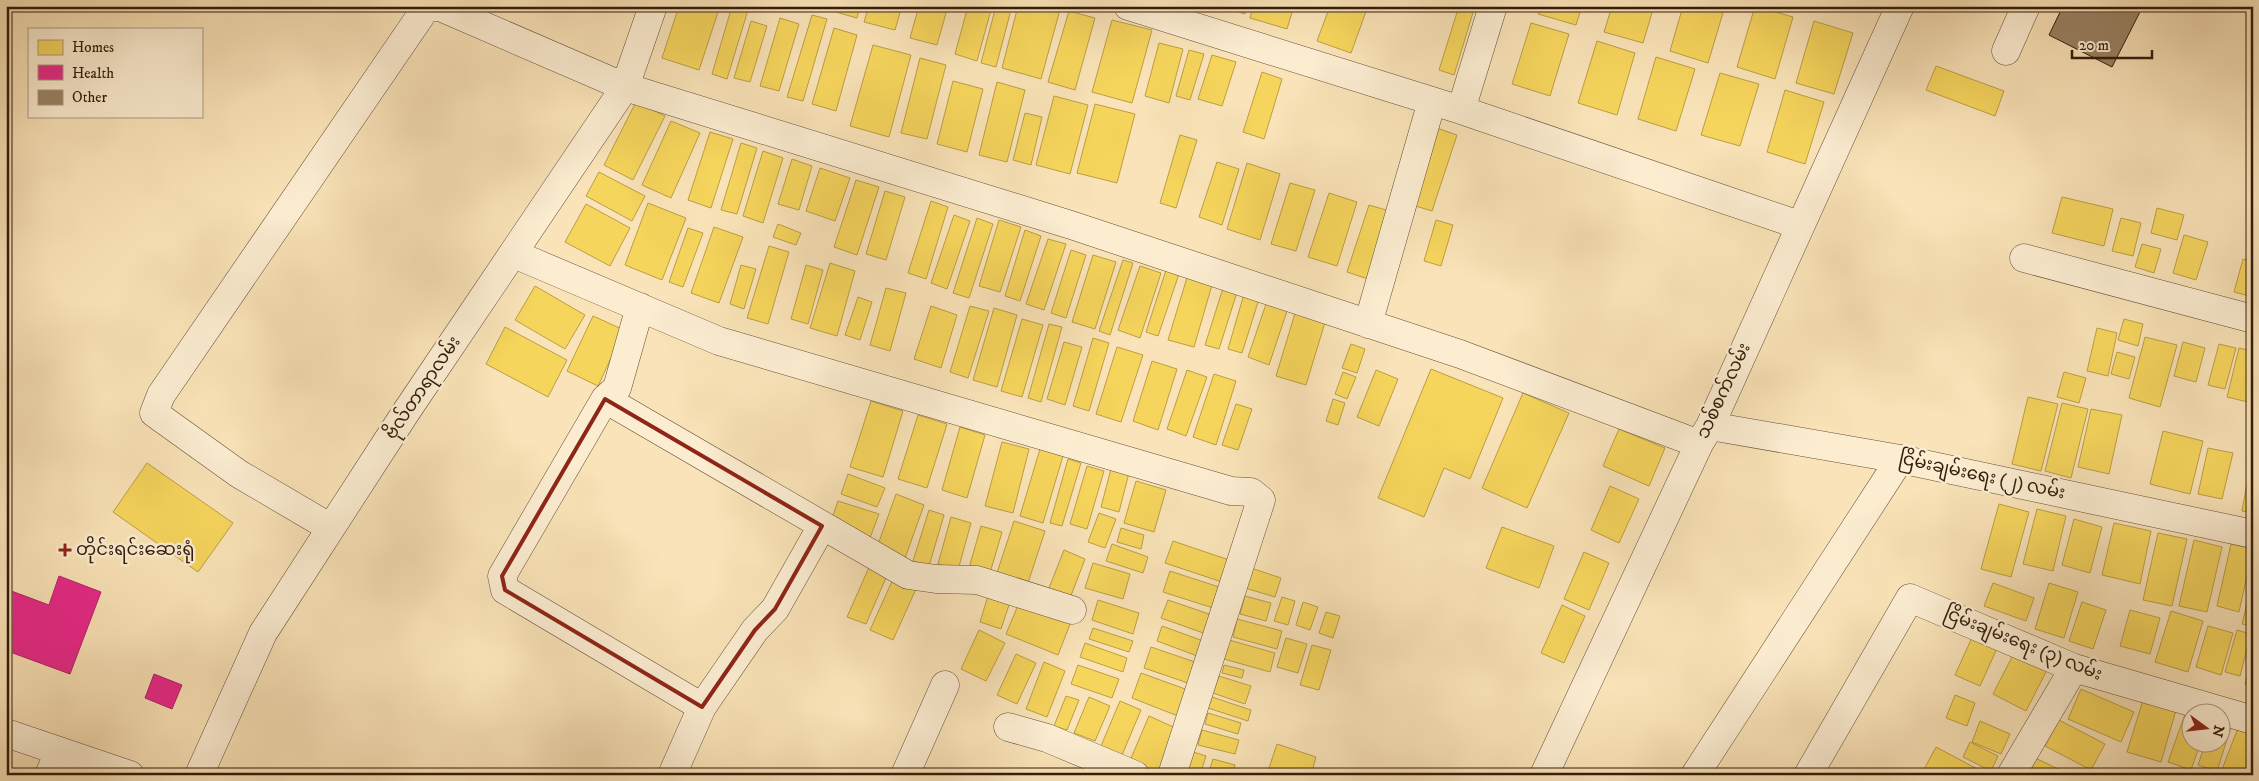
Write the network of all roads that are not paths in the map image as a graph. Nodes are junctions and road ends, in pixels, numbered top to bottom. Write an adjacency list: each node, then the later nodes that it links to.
1 (653, 6): 7 (street, ဗိုလ်တာရာလမ်း)
2 (1128, 6): 8 (street)
3 (1493, 6): 9 (street)
4 (1900, 6): 10 (street, သစ်စက်လမ်း)
5 (2026, 6): 6 (street)
6 (2006, 51)
7 (625, 87): 11 (street, ဗိုလ်တာရာလမ်း); 15 (street, ငြိမ်းချမ်းရေး (၂) လမ်း); 20 (street, ငြိမ်းချမ်းရေး (၂) လမ်း)
8 (1432, 100): 9 (street); 15 (street)
9 (1461, 110): 10 (street)
10 (1799, 225): 17 (street, သစ်စက်လမ်း)
11 (514, 254): 13 (street); 20 (street, ဗိုလ်တာရာလမ်း)
12 (2024, 258): 14 (street)
13 (640, 307): 16 (street); 35 (street)
14 (2253, 319)
15 (1368, 324): 17 (street, ငြိမ်းချမ်းရေး (၂) လမ်း)
16 (605, 399): 19 (street); 25 (street)
17 (1704, 435): 18 (street, ငြိမ်းချမ်းရေး (၂) လမ်း); 36 (street, သစ်စက်လမ်း)
18 (1900, 460): 21 (street, ငြိမ်းချမ်းရေး (၂) လမ်း); 37 (street)
19 (822, 526): 22 (street); 25 (street)
20 (331, 528): 31 (street, ဗိုလ်တာရာလမ်း)
21 (2253, 534)
22 (1072, 610)
23 (2074, 668): 26 (street, ငြိမ်းချမ်းရေး (၃) လမ်း); 38 (street, ငြိမ်းချမ်းရေး (၃) လမ်း); 39 (street)
24 (945, 685): 33 (street)
25 (702, 707): 32 (street)
26 (2253, 720)
27 (1008, 728): 34 (street)
28 (6, 733): 29 (street)
29 (54, 763): 30 (street)
30 (130, 775)
31 (199, 775)
32 (672, 775)
33 (905, 775)
34 (1135, 775)
35 (1172, 775)
36 (1544, 775)
37 (1695, 775)
38 (1808, 775)
39 (2011, 775)

